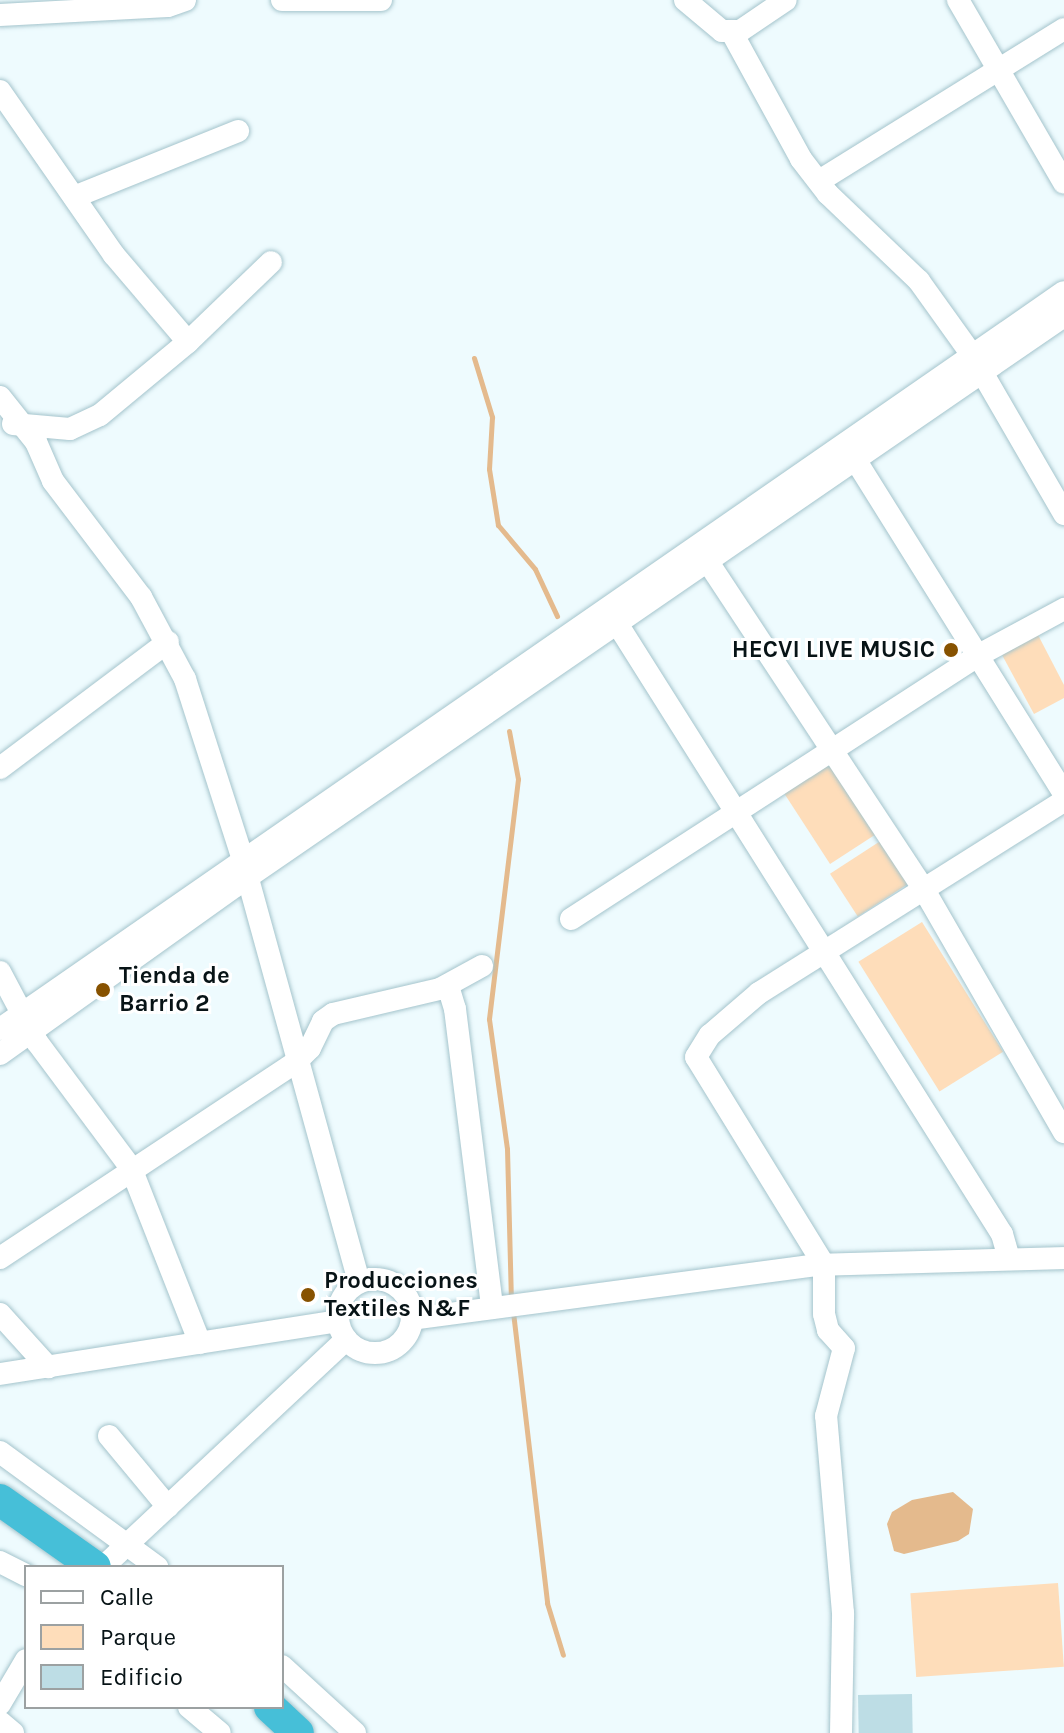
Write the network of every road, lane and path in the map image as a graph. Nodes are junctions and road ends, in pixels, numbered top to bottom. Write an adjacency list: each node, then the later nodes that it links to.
1 (185, 0): 7 (street)
2 (282, 0): 3 (street)
3 (381, 0)
4 (685, 0): 9 (street)
5 (786, 0): 9 (street)
6 (958, 0): 10 (street)
7 (0, 15)
8 (1064, 29): 10 (street)
9 (731, 31): 13 (street)
10 (999, 73): 13 (street); 14 (street)
11 (0, 91): 15 (street)
12 (238, 131): 15 (street)
13 (819, 181): 20 (street)
14 (1064, 183)
15 (74, 197): 19 (street)
16 (271, 262): 19 (street)
17 (1064, 292): 20 (street)
18 (1064, 316): 20 (street)
19 (188, 342): 22 (street)
20 (977, 364): 23 (street); 24 (street)
21 (0, 397): 22 (street)
22 (10, 423): 28 (street)
23 (850, 452): 25 (street); 29 (street)
24 (1064, 514)
25 (702, 554): 27 (street); 30 (street); 35 (street)
26 (1064, 609): 29 (street)
27 (618, 625): 34 (street); 35 (street)
28 (168, 642): 31 (street); 35 (street)
29 (979, 655): 30 (street); 32 (street)
30 (829, 751): 34 (street); 36 (street)
31 (0, 768)
32 (1064, 794)
33 (1064, 801): 36 (street)
34 (734, 811): 37 (street); 38 (street)
35 (245, 867): 42 (street); 45 (street)
36 (923, 888): 38 (street); 46 (street)
37 (571, 919)
38 (826, 950): 50 (street); 51 (street)
39 (482, 966): 41 (street)
40 (0, 972): 42 (street)
41 (448, 986): 45 (street); 53 (street)
42 (28, 1021): 43 (street); 44 (street); 47 (street)
43 (0, 1029)
44 (0, 1054)
45 (295, 1063): 47 (street); 52 (street)
46 (1064, 1132)
47 (131, 1168): 48 (street); 57 (street)
48 (0, 1258)
49 (1064, 1258): 50 (street)
50 (1009, 1259): 51 (street)
51 (824, 1265): 53 (street); 80 (street)
52 (359, 1282): 55 (street); 56 (street)
53 (492, 1308): 55 (street)
54 (0, 1314): 58 (street)
55 (412, 1319): 56 (street)
56 (342, 1331): 57 (street); 63 (street)
57 (200, 1343): 58 (street)
58 (48, 1367): 59 (street)
59 (0, 1374)
60 (109, 1436): 63 (street)
61 (0, 1452): 64 (street)
62 (0, 1500): 66 (highway)
63 (168, 1507): 64 (street)
64 (127, 1545): 67 (street); 68 (street)
65 (0, 1562): 69 (street)
66 (92, 1565)
67 (105, 1565)
68 (154, 1565)
69 (24, 1574)
70 (24, 1663): 72 (street)
71 (284, 1668): 79 (street)
72 (0, 1704)
73 (191, 1709): 77 (street)
74 (272, 1709): 78 (highway)
75 (0, 1722): 76 (street)
76 (13, 1733)
77 (220, 1733)
78 (298, 1733)
79 (355, 1733)
80 (841, 1733)

